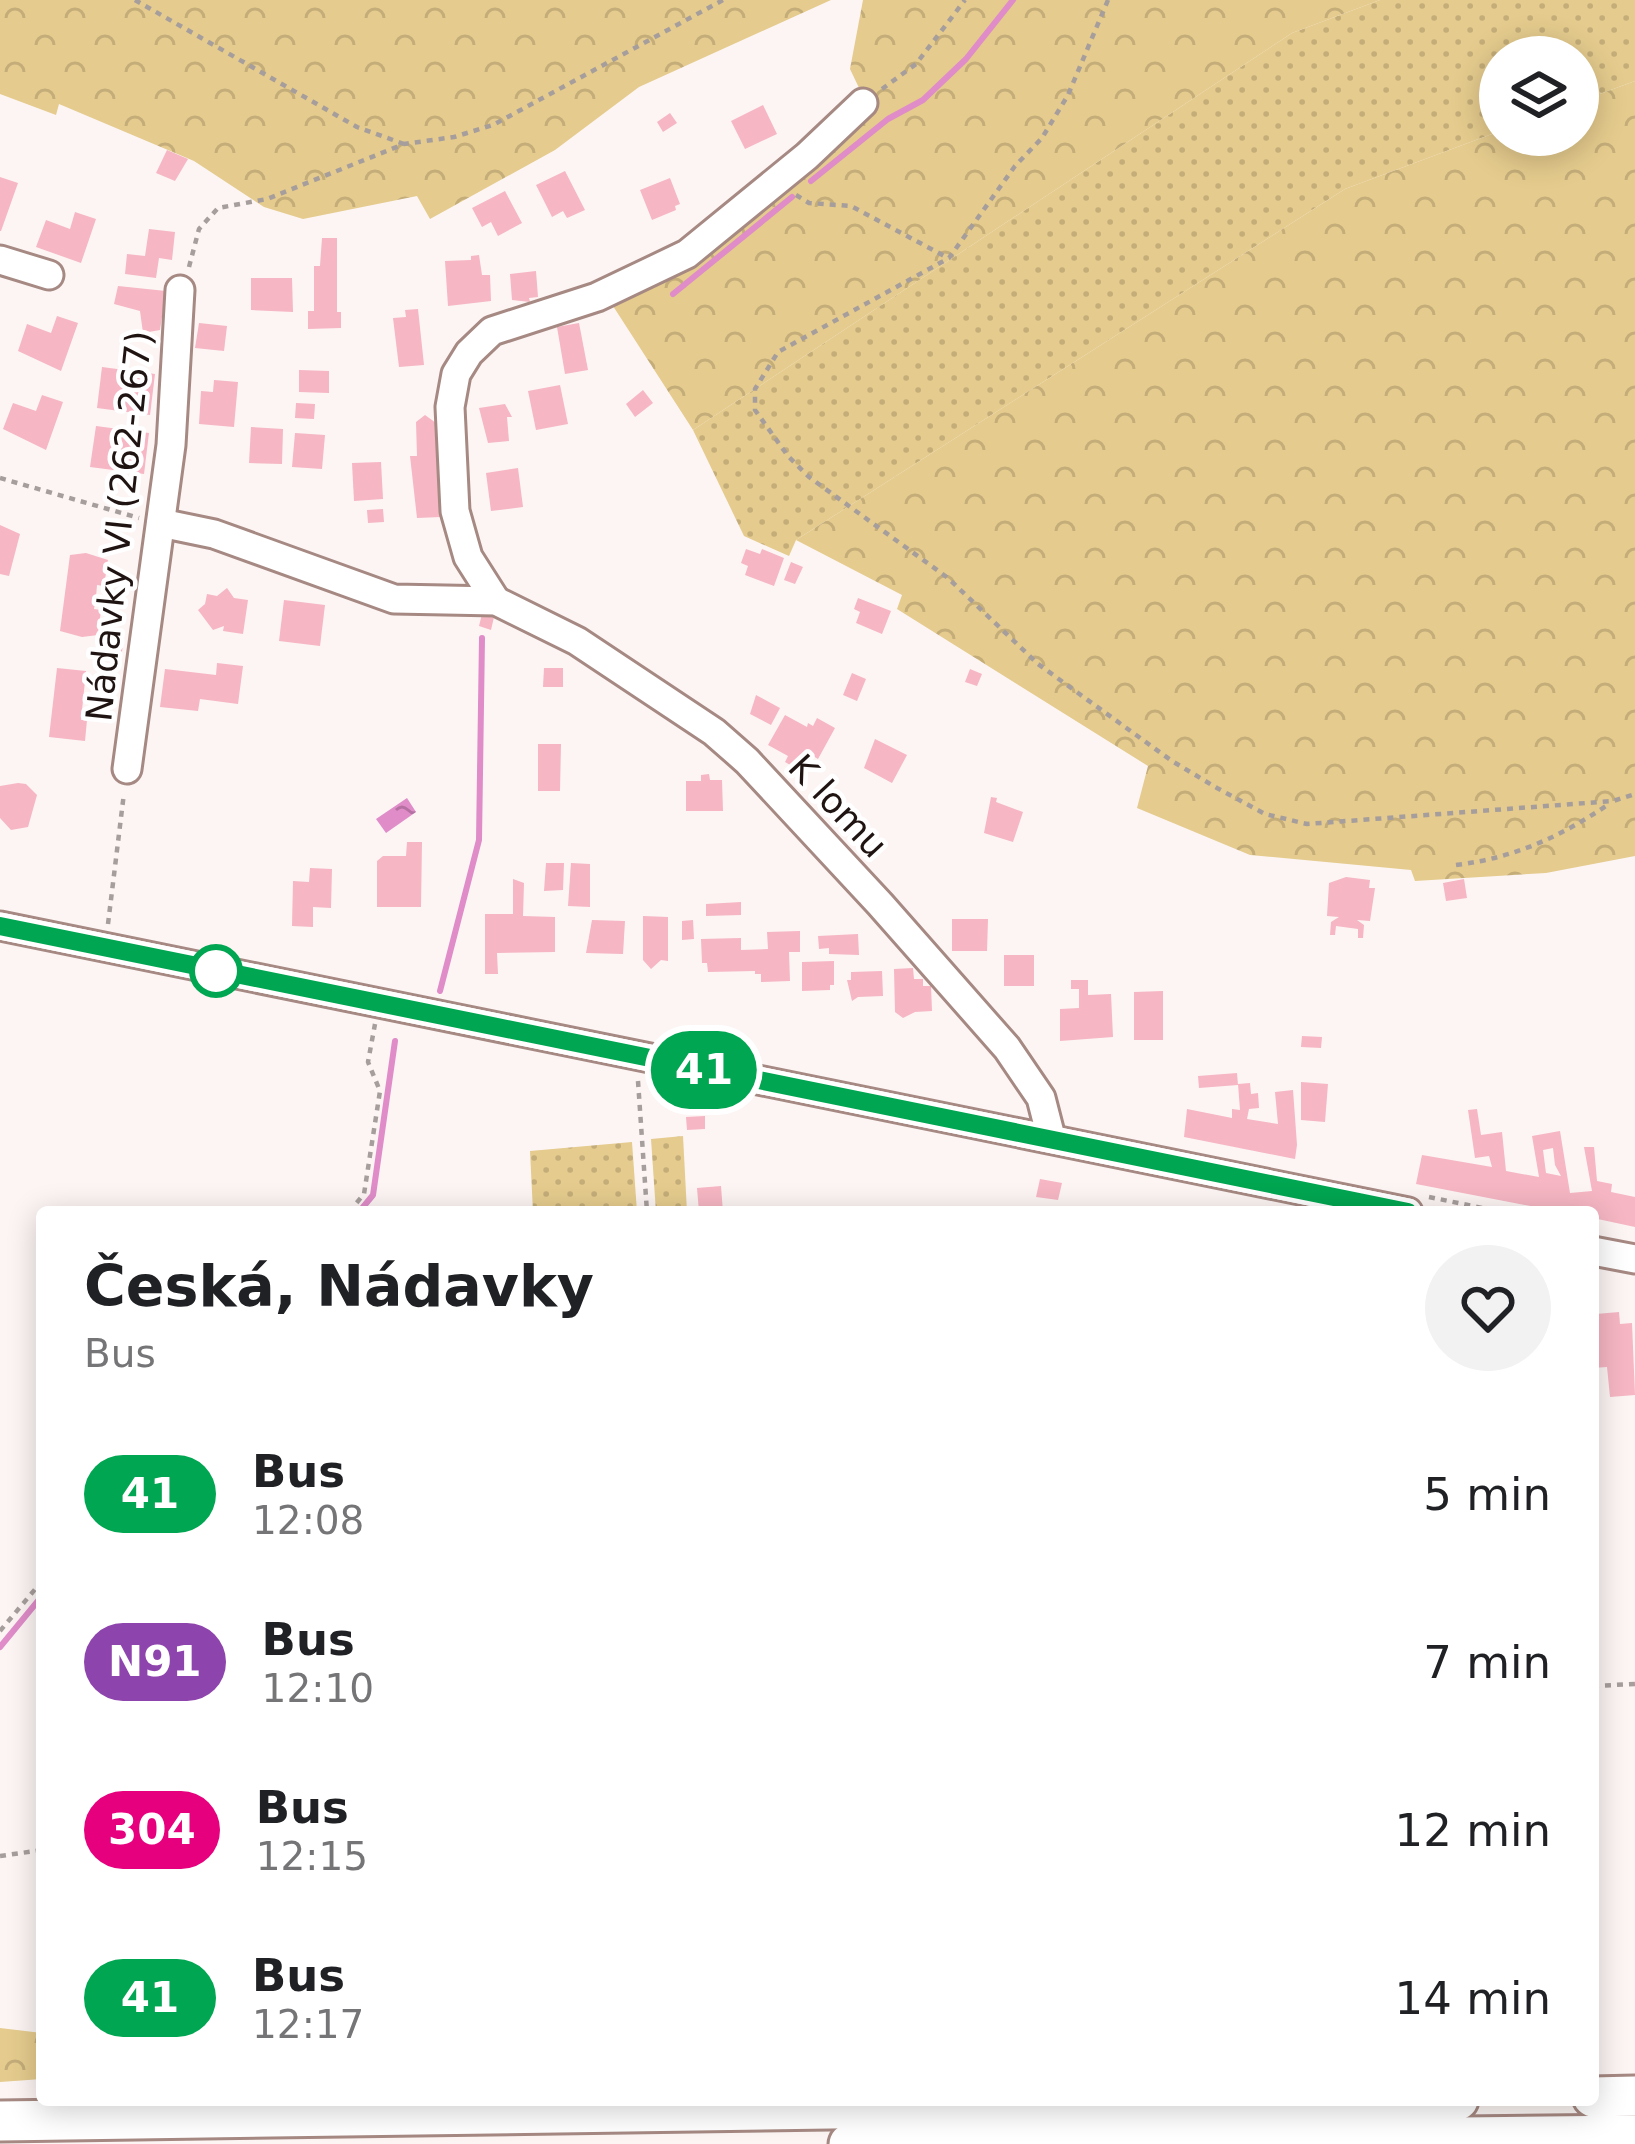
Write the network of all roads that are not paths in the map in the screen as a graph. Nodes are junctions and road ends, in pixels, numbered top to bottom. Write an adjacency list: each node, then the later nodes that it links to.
1 (863, 103): 6 (street)
2 (1, 264): 3 (street)
3 (49, 275)
4 (180, 290): 5 (street, Nádavky VI (262-267))
5 (161, 523): 6 (street, K lomu); 7 (street, Nádavky VI (262-267))
6 (496, 601): 9 (street, K lomu)
7 (128, 769)
8 (0, 926): 9 (street)
9 (1051, 1138): 10 (street)
10 (1379, 1206)
11 (1599, 1252): 12 (street)
12 (1635, 1259)
13 (1635, 2096): 14 (highway)
14 (1599, 2097)
15 (594, 2106): 17 (street)
16 (1022, 2106): 17 (highway)
17 (548, 2113): 18 (highway)
18 (0, 2121)
19 (1635, 2134): 20 (highway)
20 (849, 2144)

